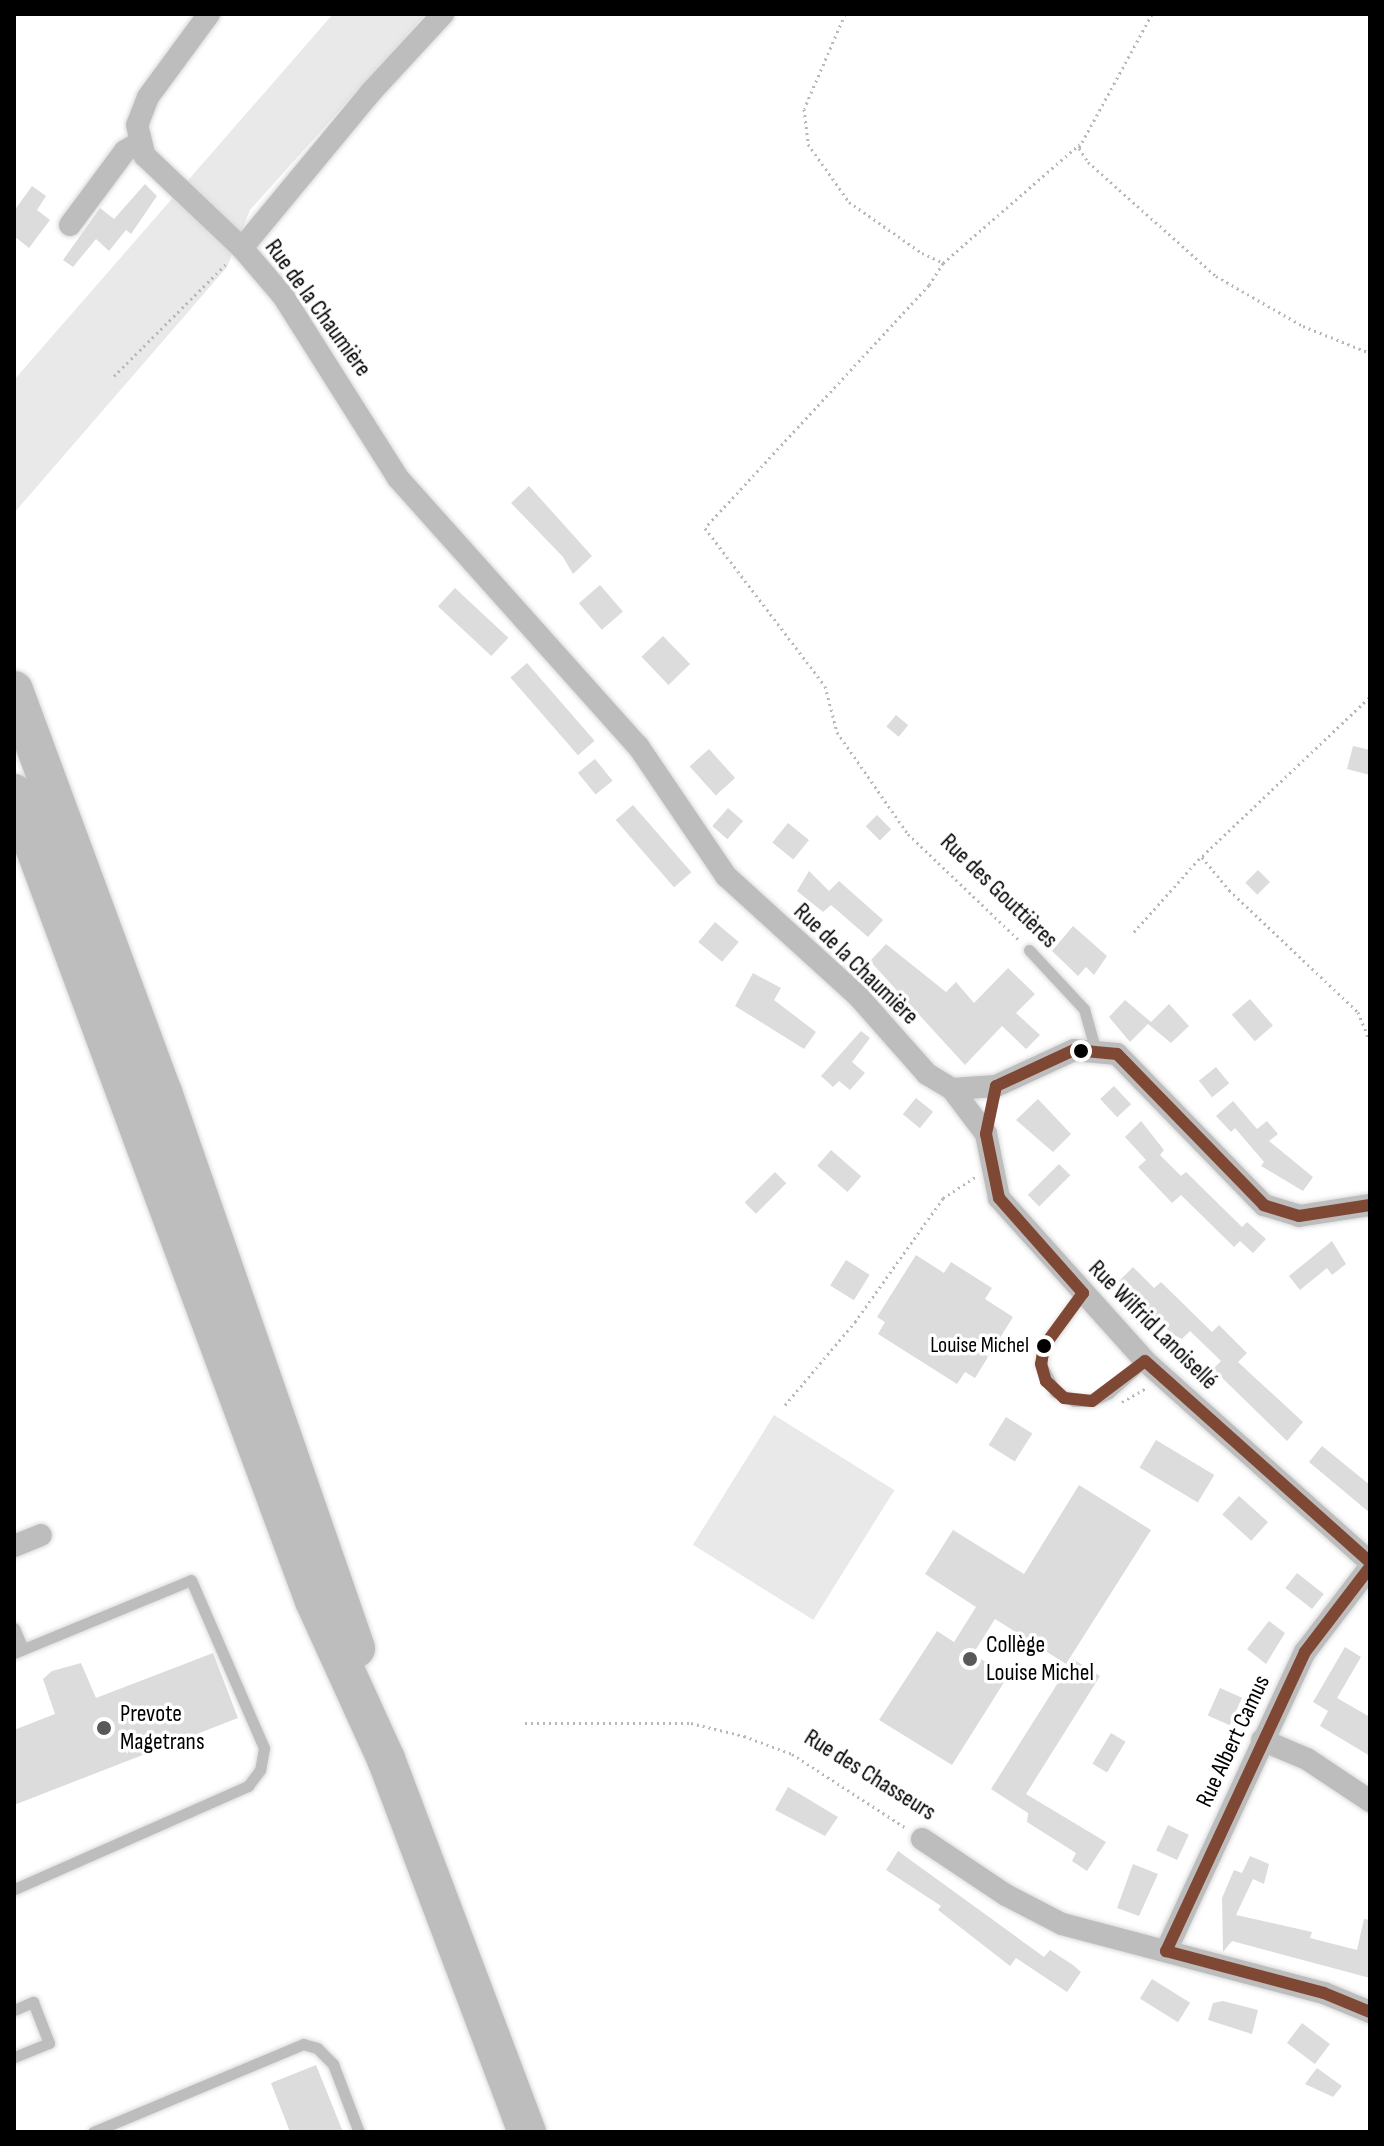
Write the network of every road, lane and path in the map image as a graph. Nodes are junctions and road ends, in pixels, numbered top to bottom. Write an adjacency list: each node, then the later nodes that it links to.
1 (209, 14): 6 (street)
2 (443, 14): 8 (street)
3 (845, 14): 9 (path)
4 (1152, 14): 5 (path)
5 (1082, 142): 9 (path); 10 (path)
6 (139, 143): 7 (street); 8 (street, Rue de la Chaumière)
7 (70, 225)
8 (237, 243): 11 (path); 21 (street, Rue de la Chaumière)
9 (943, 263): 17 (path, Rue des Gouttières)
10 (1370, 353)
11 (114, 376)
12 (14, 690): 35 (highway)
13 (1370, 697): 15 (path)
14 (14, 793): 35 (highway)
15 (1202, 857): 16 (path); 18 (path)
16 (1134, 932)
17 (1029, 950): 19 (lane, Rue des Gouttières)
18 (1370, 1042)
19 (1095, 1048): 20 (street); 24 (street)
20 (996, 1086): 21 (street); 22 (street)
21 (952, 1089): 22 (street, Rue Wilfrid Lanoisellé)
22 (986, 1134): 23 (street, Rue Wilfrid Lanoisellé)
23 (990, 1165): 25 (street, Rue Wilfrid Lanoisellé); 27 (path)
24 (1370, 1205)
25 (1083, 1293): 26 (street, Rue Wilfrid Lanoisellé); 26 (lane)
26 (1145, 1361): 30 (street, Rue Wilfrid Lanoisellé)
27 (785, 1405)
28 (41, 1535): 29 (street)
29 (14, 1546)
30 (1370, 1564): 34 (street, Rue Albert Camus)
31 (14, 1628): 32 (lane)
32 (19, 1651): 38 (lane)
33 (525, 1723): 37 (path, Rue des Chasseurs)
34 (1262, 1740): 36 (street); 39 (street, Rue Albert Camus)
35 (386, 1759): 45 (highway)
36 (1370, 1801)
37 (922, 1839): 39 (street, Rue des Chasseurs)
38 (14, 1889)
39 (1166, 1951): 41 (street, Rue des Chasseurs)
40 (14, 2010): 42 (lane)
41 (1370, 2012)
42 (14, 2057)
43 (93, 2132): 44 (lane)
44 (359, 2132)
45 (527, 2132)

